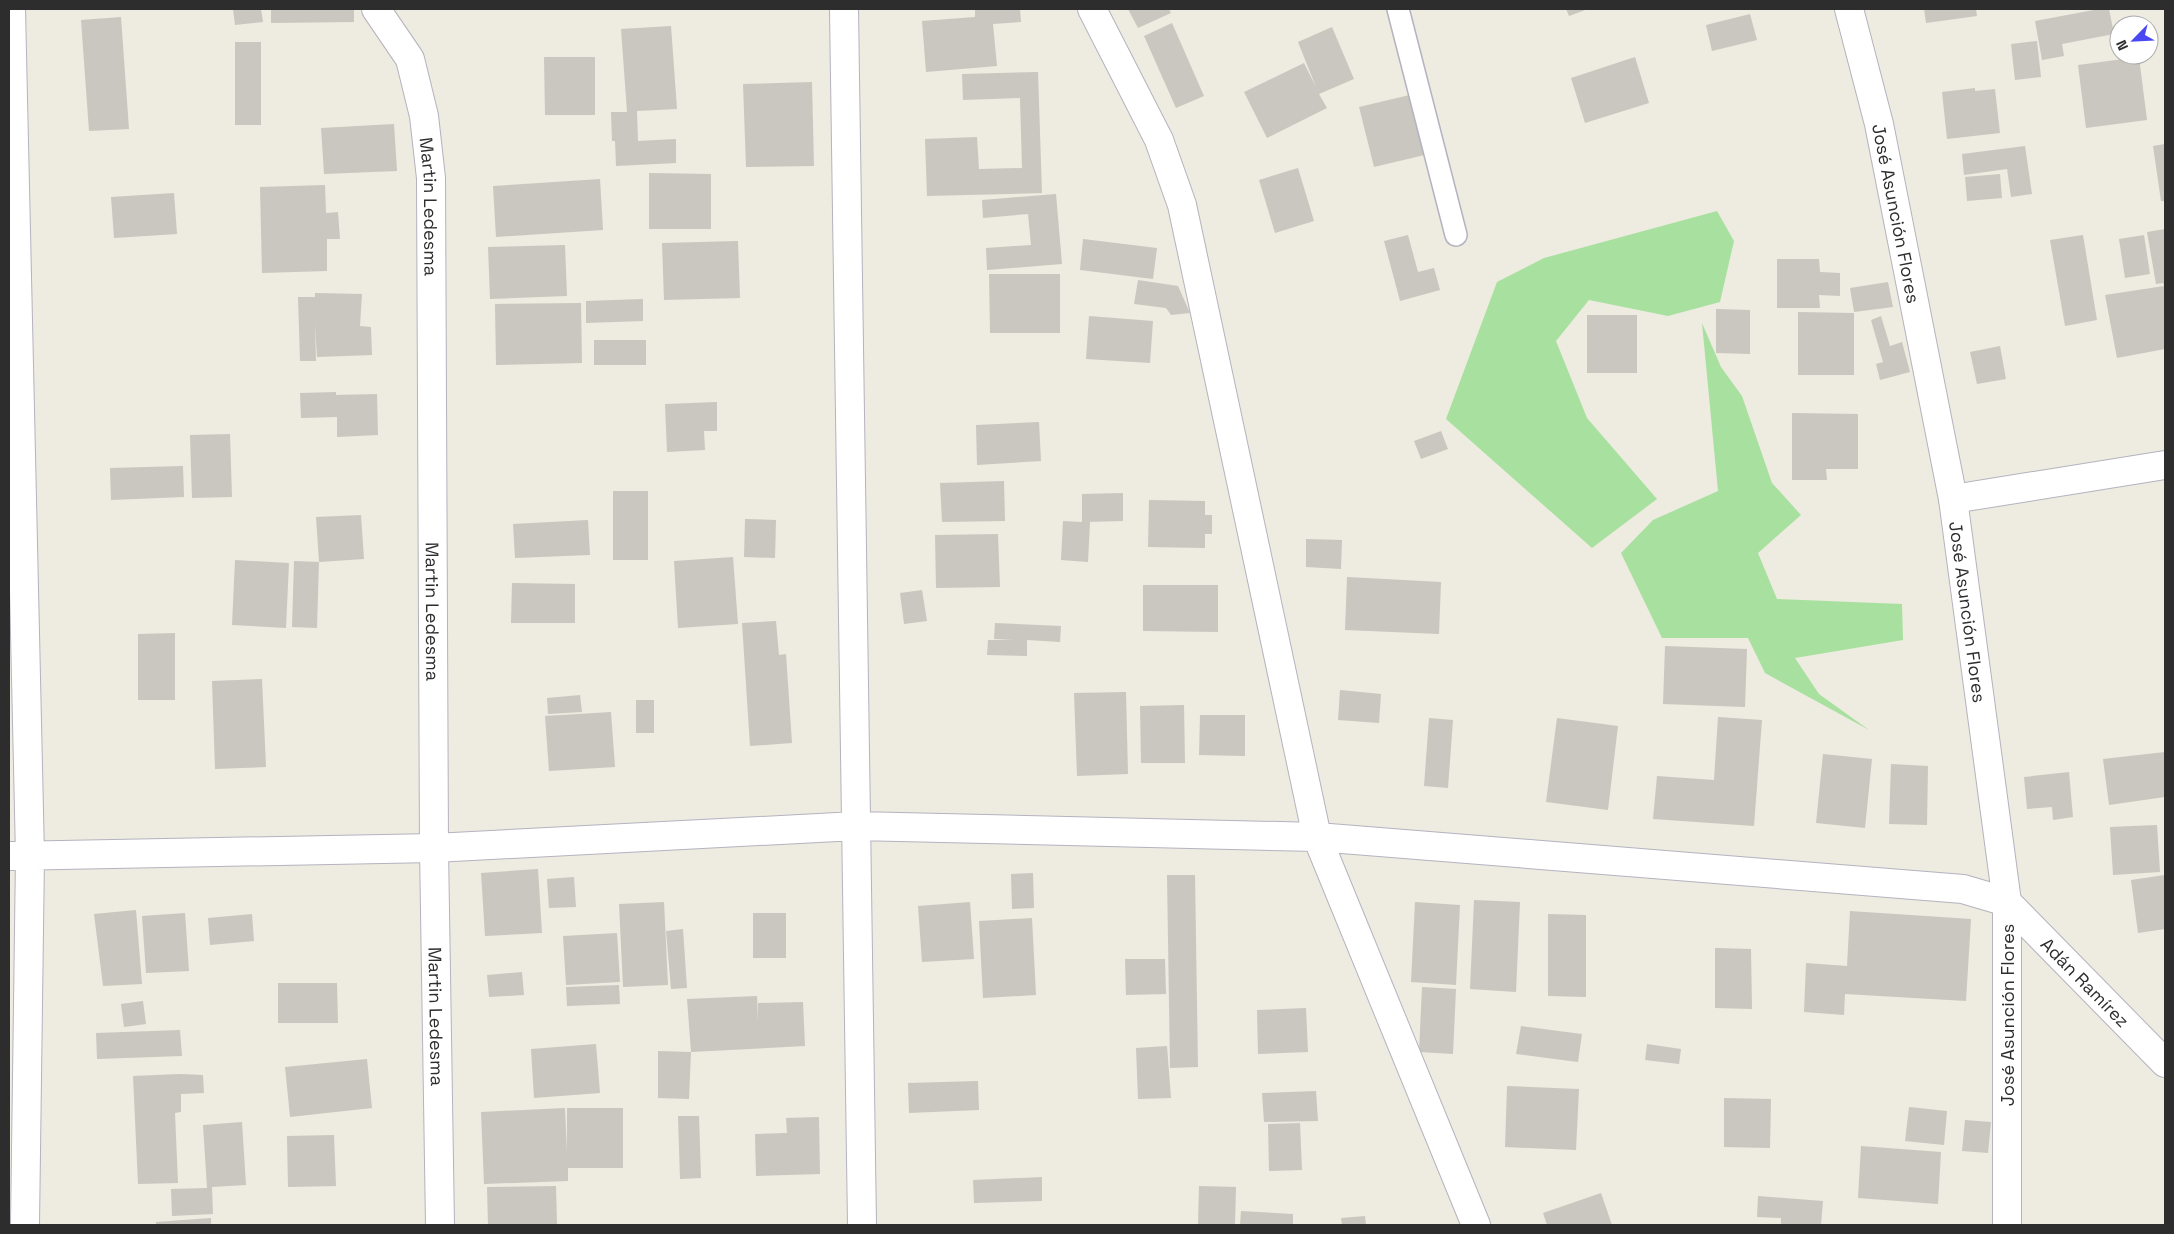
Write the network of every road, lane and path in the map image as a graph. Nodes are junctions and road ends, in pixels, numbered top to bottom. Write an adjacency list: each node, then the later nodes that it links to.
1 (11, 9): 13 (street)
2 (376, 9): 12 (street, Martin Ledesma)
3 (844, 9): 10 (street)
4 (1092, 9): 11 (street)
5 (1398, 9): 7 (lane)
6 (1849, 9): 9 (street, José Asunción Flores)
7 (1456, 235)
8 (2165, 465): 9 (street)
9 (1953, 499): 14 (street, José Asunción Flores)
10 (856, 826): 11 (street); 12 (street); 18 (street)
11 (1317, 837): 14 (street); 19 (street)
12 (434, 848): 13 (street); 17 (street, Martin Ledesma)
13 (19, 856): 16 (street)
14 (2007, 902): 15 (street, Adán Ramírez); 20 (street, José Asunción Flores)
15 (2165, 1063)
16 (25, 1225)
17 (440, 1225)
18 (862, 1225)
19 (1476, 1225)
20 (2008, 1225)

